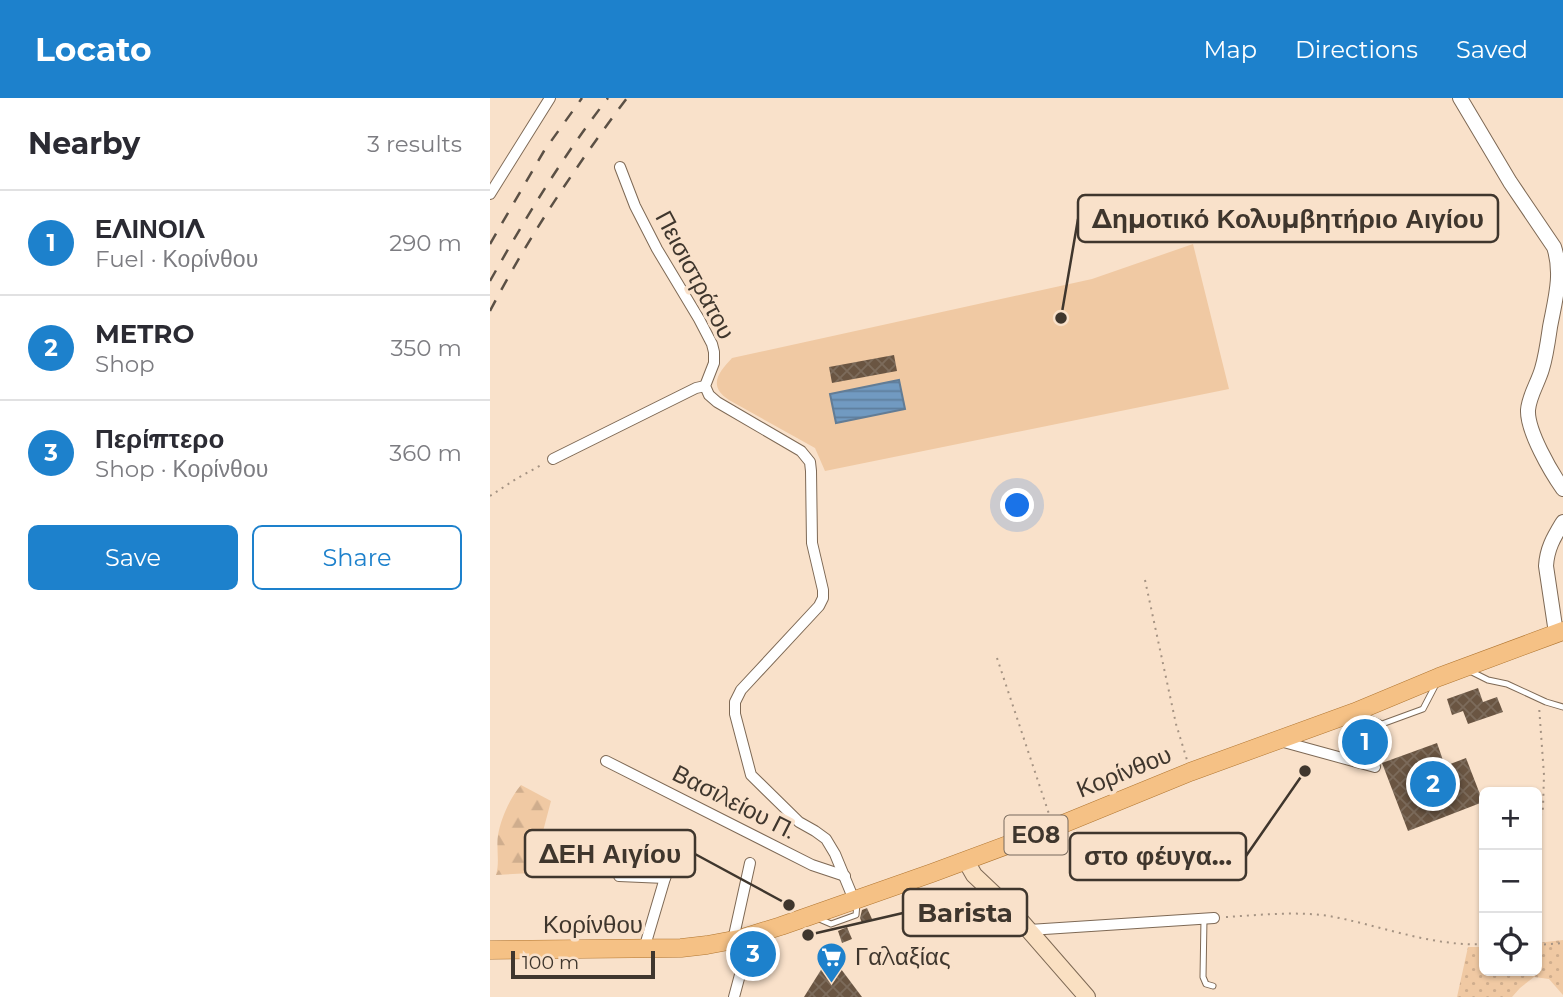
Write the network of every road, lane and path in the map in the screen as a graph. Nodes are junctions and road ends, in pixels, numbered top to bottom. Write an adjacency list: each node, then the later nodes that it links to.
1 (550, 98): 4 (street)
2 (1460, 98): 7 (street)
3 (620, 167): 5 (street, Πεισιστράτου)
4 (490, 194)
5 (705, 386): 6 (street); 26 (street)
6 (553, 459): 8 (path)
7 (1562, 485)
8 (490, 496)
9 (1563, 522): 11 (street)
10 (1145, 580): 19 (path)
11 (1560, 632): 13 (main road, Κορίνθου / ΕΟ8)
12 (997, 657): 21 (path)
13 (1464, 667): 14 (lane); 16 (main road, Κορίνθου / ΕΟ8)
14 (1539, 699): 15 (lane); 20 (path)
15 (1563, 707)
16 (1277, 740): 18 (street); 19 (main road, Κορίνθου / ΕΟ8)
17 (606, 761): 26 (street, Βασιλείου Π.)
18 (1374, 767)
19 (1191, 772): 21 (main road, Κορίνθου / ΕΟ8)
20 (1542, 812)
21 (1054, 828): 23 (main road, Κορίνθου / ΕΟ8)
22 (680, 847): 27 (street)
23 (966, 861): 28 (main road, Κορίνθου / ΕΟ8); 30 (main road)
24 (750, 863): 31 (street)
25 (619, 876): 27 (street)
26 (845, 876): 28 (street)
27 (665, 878): 35 (street)
28 (856, 900): 31 (main road, Κορίνθου / ΕΟ8)
29 (1209, 918): 30 (street); 33 (path); 37 (lane)
30 (1028, 929): 39 (main road)
31 (734, 940): 35 (main road, Κορίνθου / ΕΟ8); 38 (street)
32 (1563, 943): 34 (path)
33 (1479, 944)
34 (1542, 945)
35 (644, 949): 36 (main road, Κορίνθου / ΕΟ8)
36 (490, 950)
37 (1213, 986)
38 (734, 997)
39 (1087, 997)

